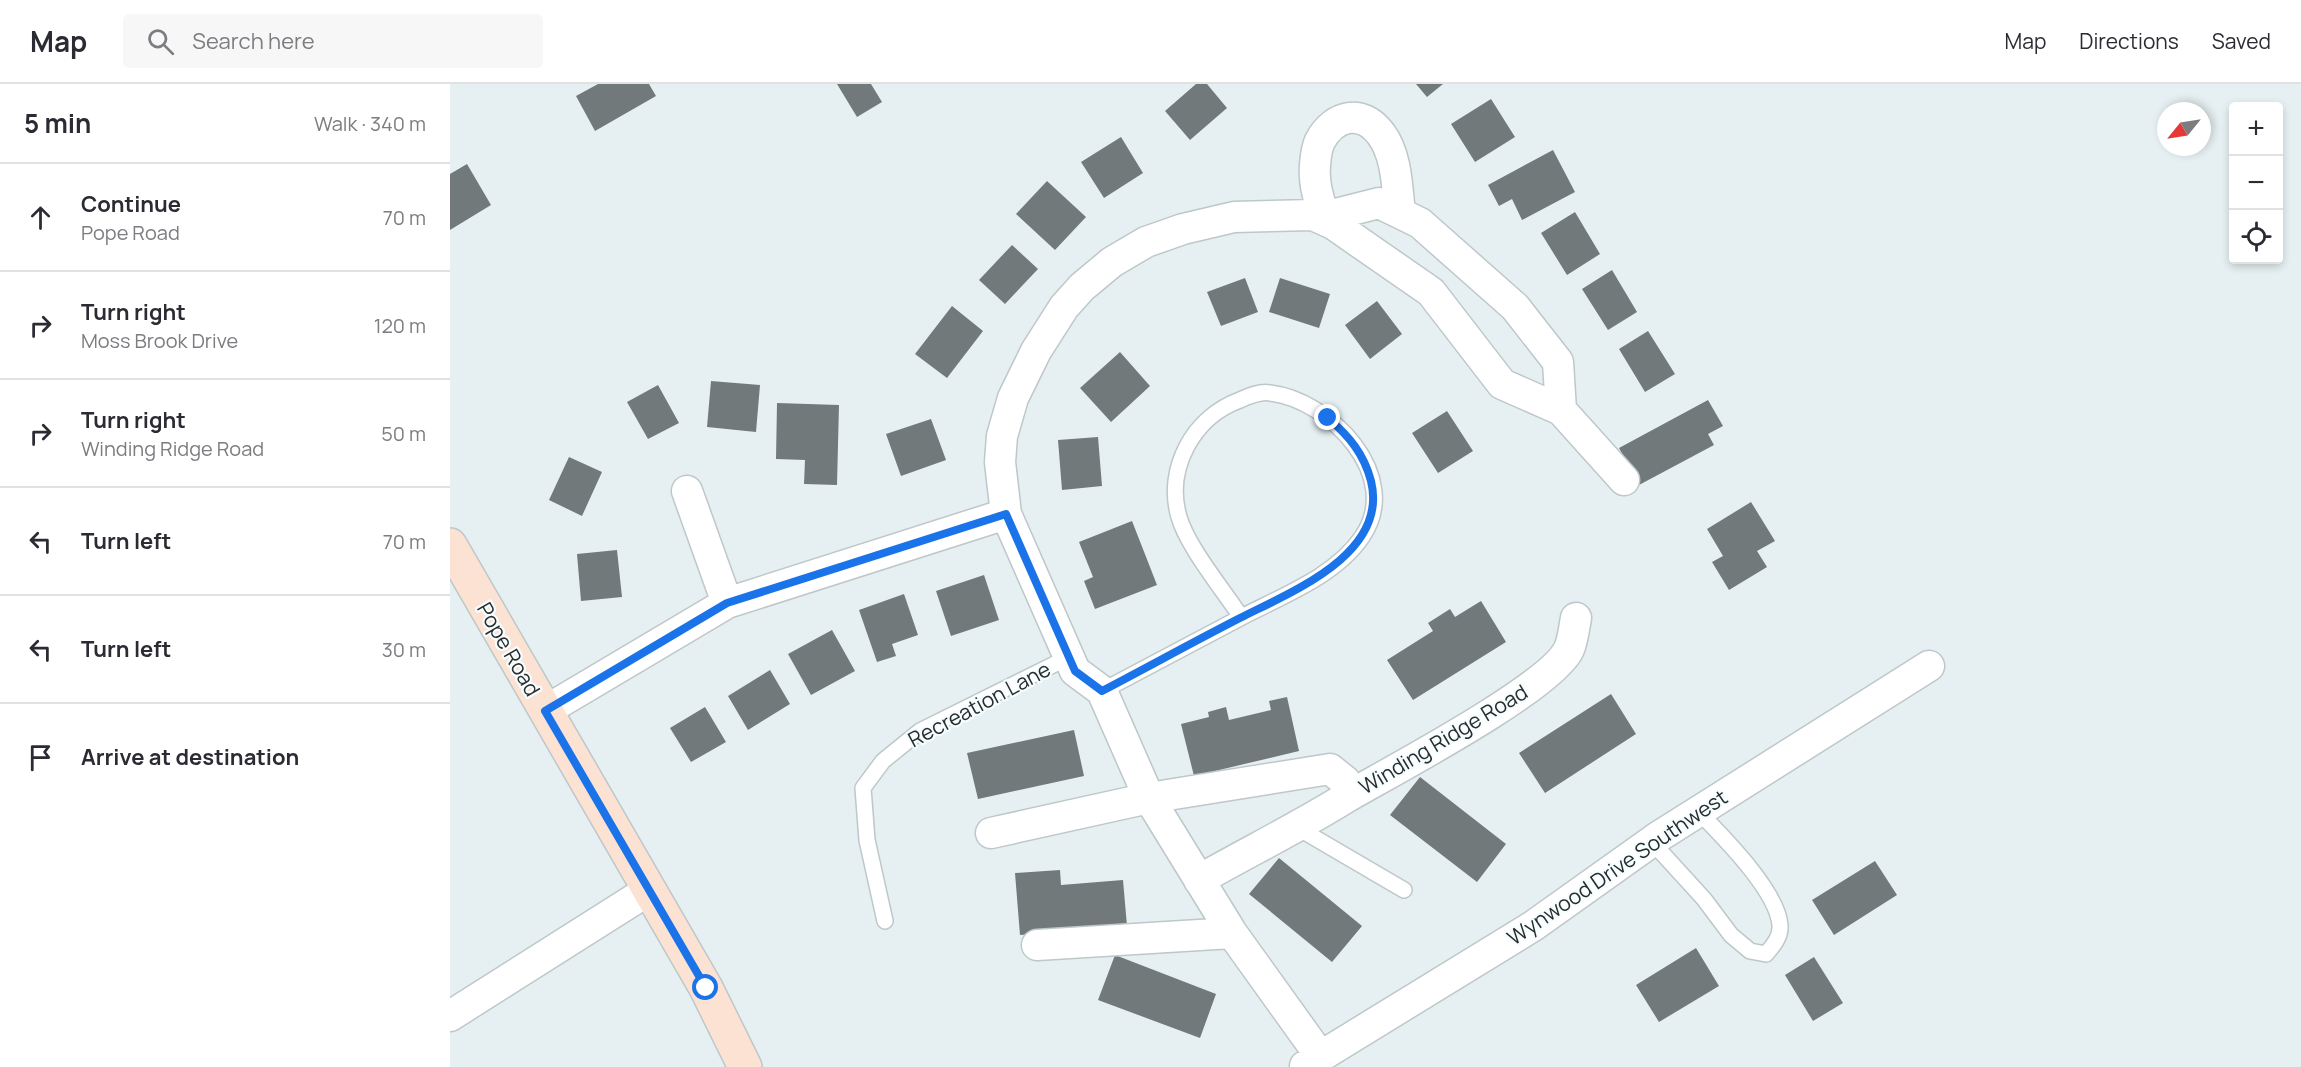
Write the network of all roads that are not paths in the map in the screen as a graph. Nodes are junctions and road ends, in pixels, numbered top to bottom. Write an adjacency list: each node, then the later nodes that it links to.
1 (1400, 213): 2 (street); 2 (street); 3 (street)
2 (1324, 218): 3 (street); 6 (street)
3 (1561, 410): 4 (street)
4 (1624, 480)
5 (687, 491): 8 (street)
6 (1006, 514): 8 (street); 11 (street)
7 (450, 545): 14 (street, Pope Road)
8 (727, 603): 14 (street)
9 (1241, 617): 9 (lane); 13 (lane)
10 (1576, 618): 15 (street, Winding Ridge Road)
11 (1069, 657): 13 (street); 24 (lane, Recreation Lane)
12 (1929, 666): 17 (street, Wynwood Drive Southwest)
13 (1102, 691): 16 (street)
14 (545, 711): 23 (street, Pope Road)
15 (1347, 797): 16 (street, Winding Ridge Road); 18 (street)
16 (1149, 798): 19 (street, Winding Ridge Road); 21 (street)
17 (1698, 811): 20 (street, Wynwood Drive Southwest); 20 (lane)
18 (1298, 828): 21 (street); 22 (lane)
19 (990, 833)
20 (1652, 842): 28 (street, Wynwood Drive Southwest)
21 (1199, 880): 25 (street)
22 (1404, 890)
23 (649, 891): 27 (street); 29 (street, Pope Road)
24 (885, 921)
25 (1232, 933): 26 (street); 28 (street)
26 (1037, 945)
27 (450, 1016)
28 (1313, 1062)
29 (745, 1067)

